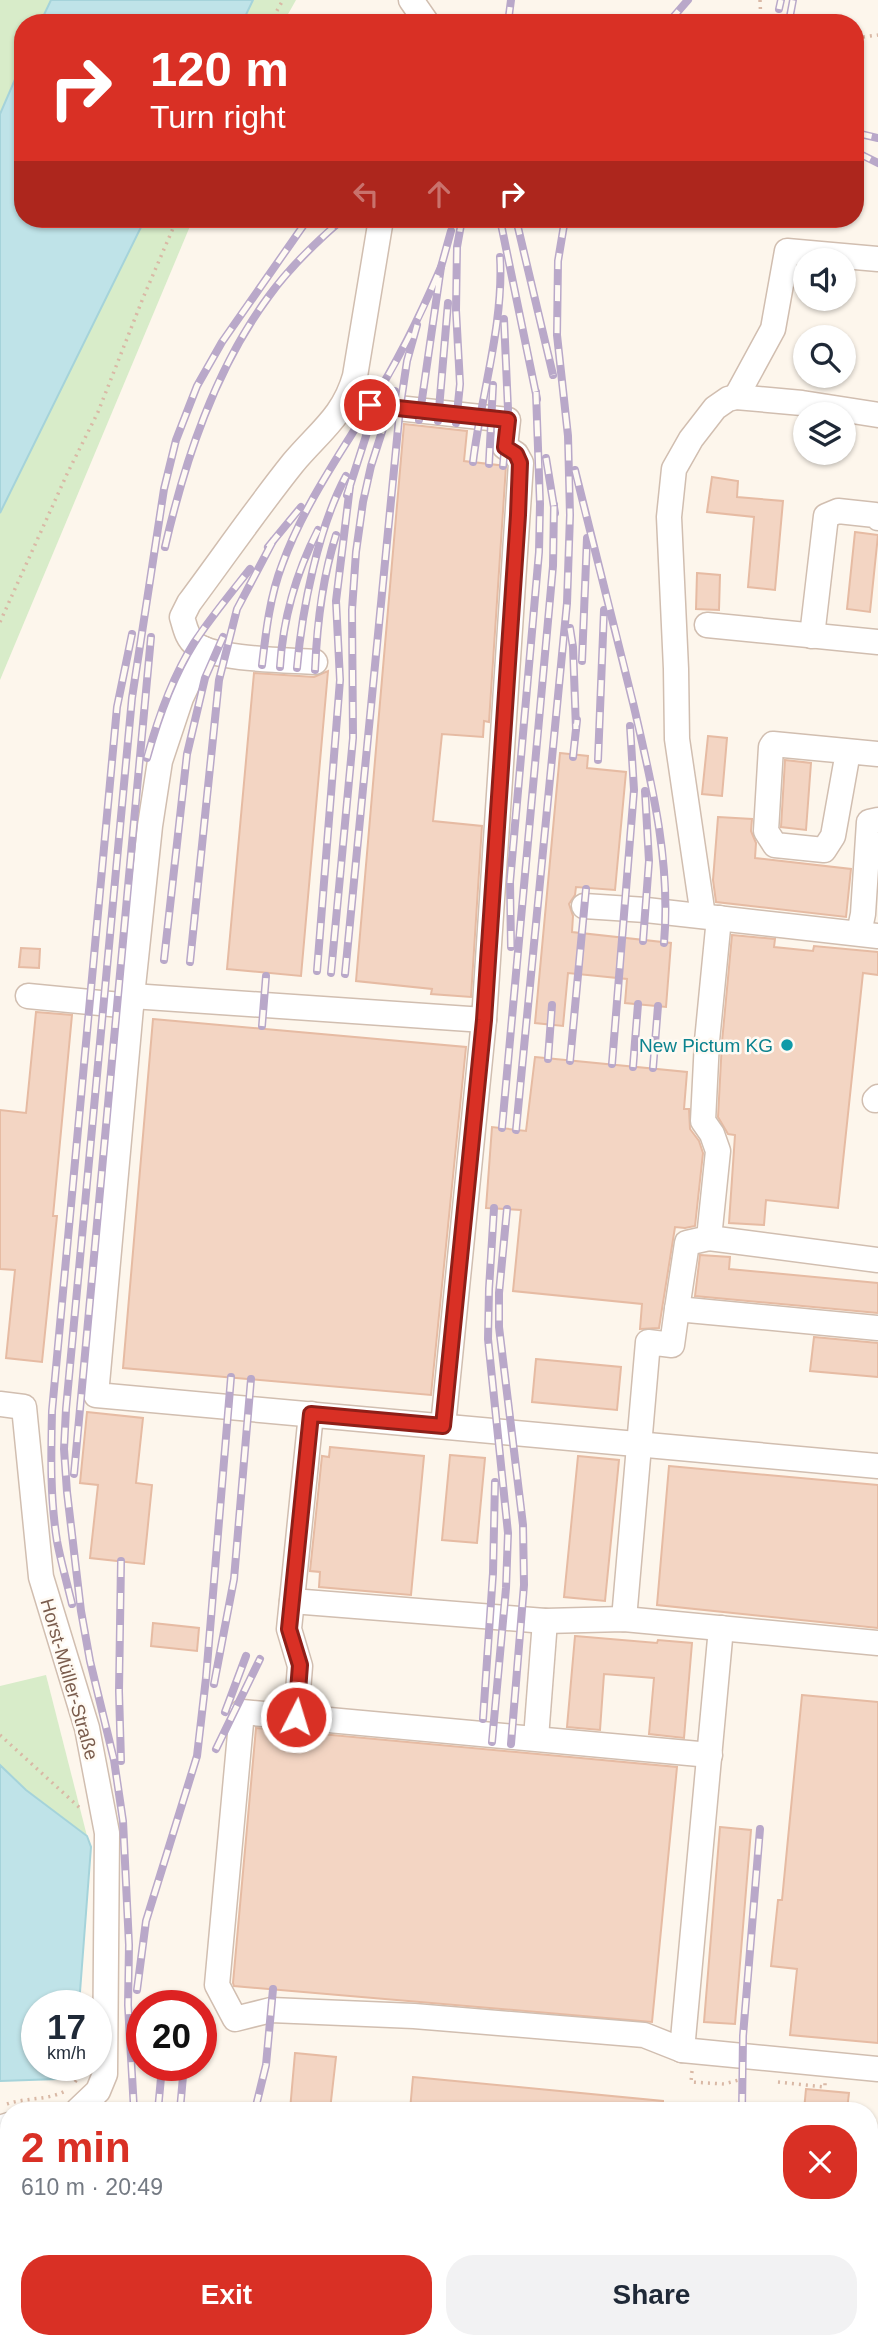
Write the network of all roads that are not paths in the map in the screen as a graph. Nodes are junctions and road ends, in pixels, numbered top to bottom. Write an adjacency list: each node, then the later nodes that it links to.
1 (380, 228): 3 (street)
2 (878, 259): 4 (street)
3 (349, 396): 10 (street); 20 (street)
4 (736, 397): 5 (street); 16 (street)
5 (878, 415)
6 (878, 519): 8 (street)
7 (707, 625): 8 (street)
8 (812, 636): 9 (street)
9 (878, 642)
10 (204, 649): 11 (street); 19 (street)
11 (315, 662)
12 (848, 752): 12 (street); 13 (street)
13 (878, 754)
14 (878, 820): 17 (street)
15 (584, 906): 16 (street)
16 (711, 917): 17 (street); 21 (street)
17 (868, 934)
18 (28, 996): 19 (street)
19 (132, 1001): 20 (street); 26 (street)
20 (484, 1020): 27 (street)
21 (709, 1238): 22 (street); 23 (street)
22 (878, 1260)
23 (677, 1310): 24 (street); 28 (street)
24 (878, 1328)
25 (12, 1406): 40 (street, Horst-Müller-Straße)
26 (311, 1414): 27 (street); 30 (street)
27 (443, 1426): 28 (street)
28 (640, 1444): 29 (street); 31 (street)
29 (878, 1465)
30 (292, 1601): 32 (street); 35 (street)
31 (624, 1619): 32 (street); 33 (street)
32 (545, 1621): 36 (street)
33 (721, 1628): 34 (street); 37 (street)
34 (878, 1643)
35 (296, 1717): 36 (street); 38 (street)
36 (536, 1738): 37 (street)
37 (710, 1755): 38 (street)
38 (688, 2051): 39 (street)
39 (878, 2069)
40 (86, 2102)

